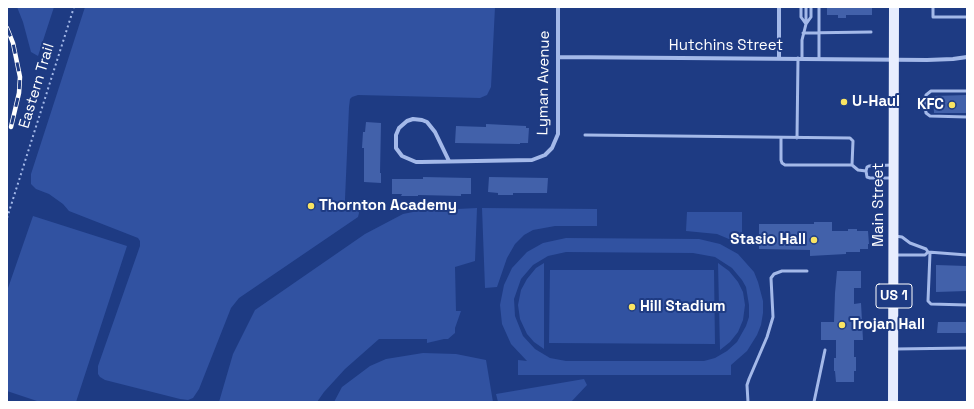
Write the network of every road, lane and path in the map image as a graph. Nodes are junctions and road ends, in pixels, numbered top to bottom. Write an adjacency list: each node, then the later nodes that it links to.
1 (74, 7): 31 (path, Eastern Trail)
2 (558, 7): 15 (street, Lyman Avenue)
3 (779, 7): 17 (street)
4 (801, 7): 11 (lane)
5 (806, 7): 11 (lane)
6 (811, 7): 11 (lane)
7 (819, 7): 12 (lane)
8 (894, 7): 20 (main road, Main Street / US 1)
9 (933, 7): 10 (lane)
10 (967, 17)
11 (806, 24): 14 (lane)
12 (819, 32): 13 (lane); 14 (lane); 19 (lane)
13 (871, 32)
14 (804, 33): 18 (lane)
15 (558, 57): 17 (street, Hutchins Street); 26 (street, Lyman Avenue)
16 (967, 57): 20 (street, Hutchins Street)
17 (779, 58): 18 (street, Hutchins Street)
18 (800, 58): 19 (street, Hutchins Street); 25 (lane)
19 (819, 59): 20 (street, Hutchins Street)
20 (894, 59): 28 (main road, Main Street / US 1)
21 (967, 91): 22 (lane)
22 (967, 117)
23 (585, 135): 24 (lane)
24 (781, 138): 25 (lane); 27 (lane)
25 (797, 138): 27 (lane)
26 (449, 161): 26 (street, Lyman Avenue)
27 (852, 165): 29 (lane)
28 (893, 165): 29 (lane); 30 (main road, Main Street / US 1)
29 (866, 171): 30 (lane)
30 (893, 178): 32 (main road, Main Street / US 1)
31 (7, 218)
32 (894, 236): 33 (lane); 34 (main road, Main Street / US 1)
33 (929, 253): 34 (lane); 35 (lane); 37 (lane)
34 (894, 255): 39 (main road, Main Street / US 1)
35 (967, 255)
36 (807, 271): 41 (lane)
37 (967, 305)
38 (967, 348): 39 (lane)
39 (894, 349): 43 (main road, Main Street / US 1)
40 (825, 350): 42 (lane)
41 (748, 402)
42 (814, 402)
43 (893, 402)

